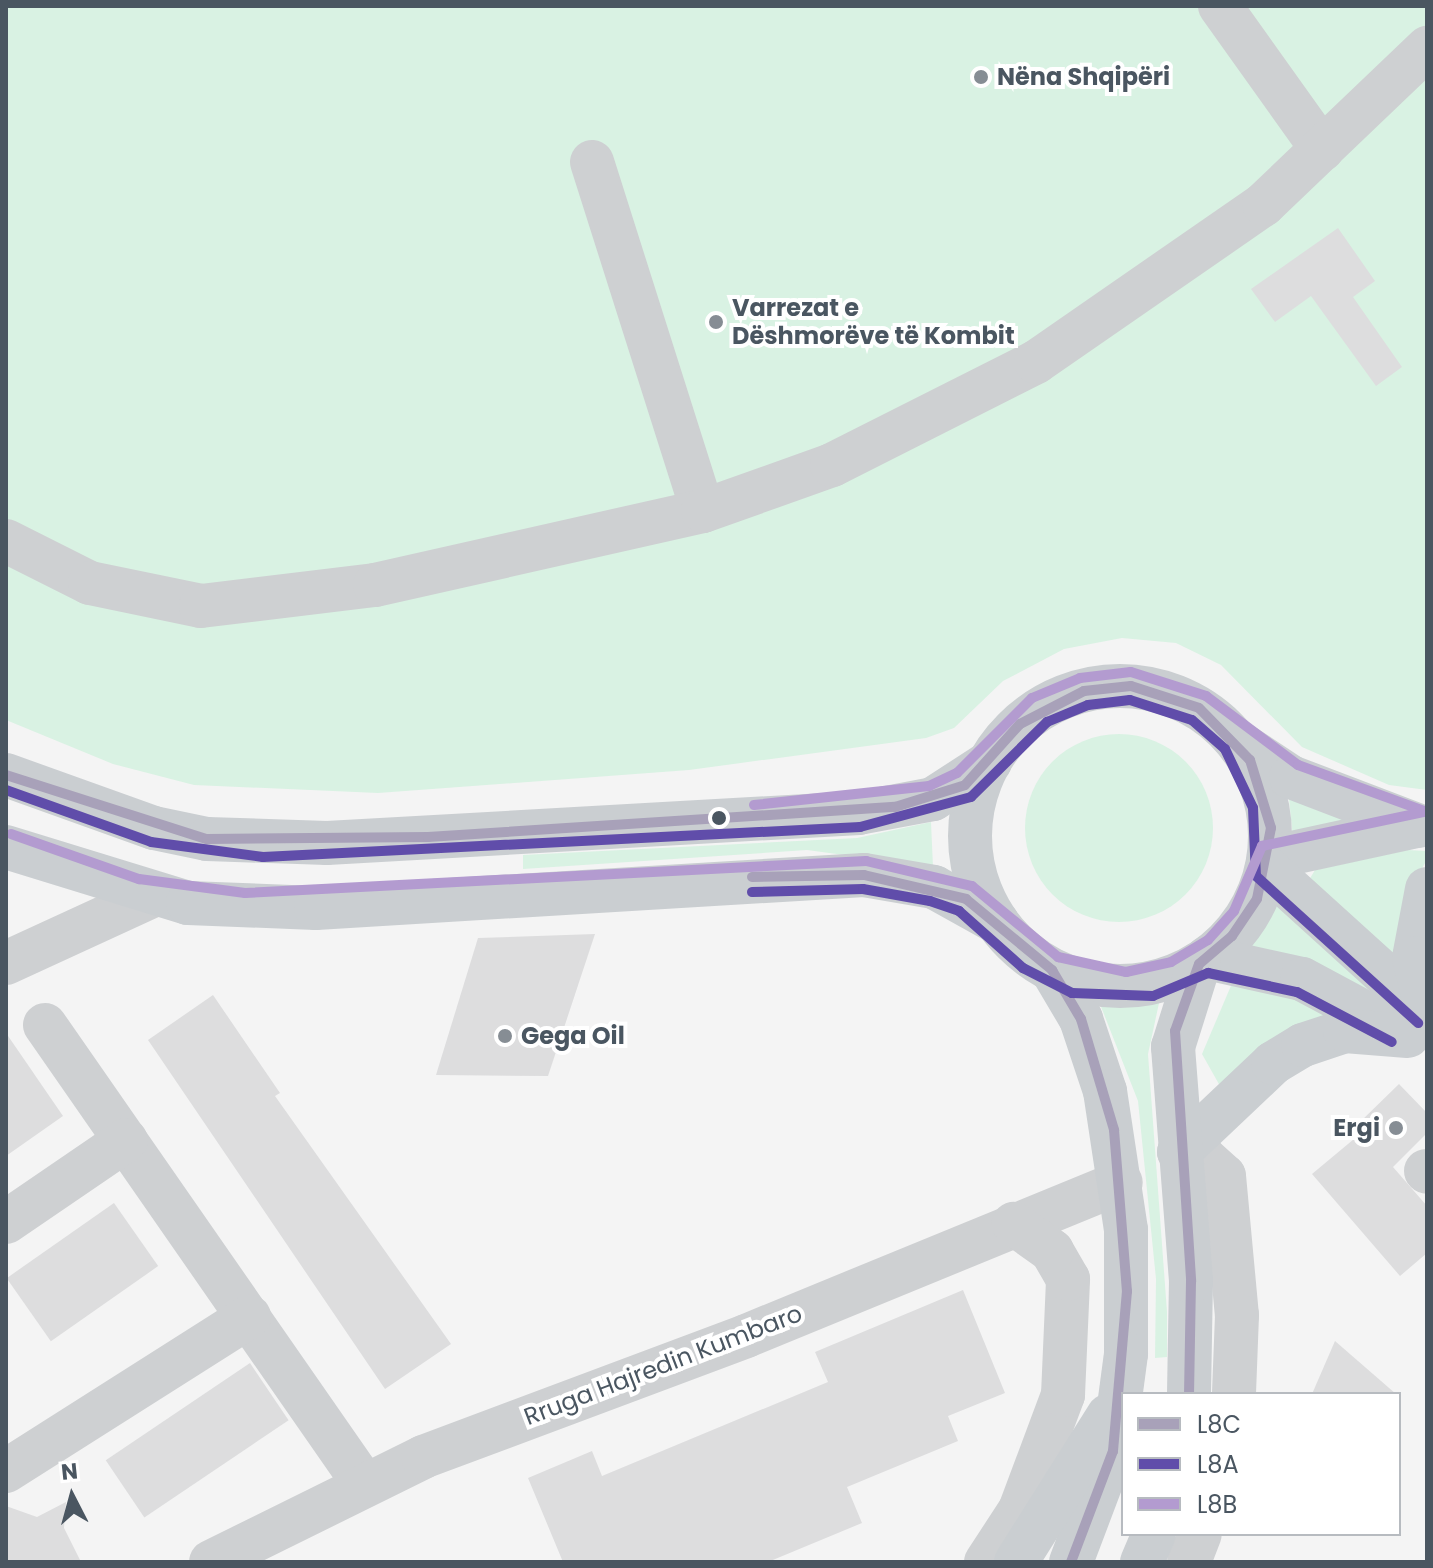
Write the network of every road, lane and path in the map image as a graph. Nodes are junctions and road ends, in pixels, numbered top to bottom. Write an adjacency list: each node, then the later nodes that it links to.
1 (1220, 6): 3 (street)
2 (1427, 48): 3 (street)
3 (1322, 149): 5 (street)
4 (592, 162): 5 (street)
5 (703, 511): 6 (street)
6 (6, 541)
7 (1236, 740): 8 (main road); 10 (main road); 12 (main road)
8 (990, 762): 9 (main road); 15 (main road)
9 (6, 775)
10 (1423, 826): 12 (main road)
11 (6, 847): 14 (main road)
12 (1268, 863): 16 (main road); 20 (main road)
13 (1427, 889): 20 (main road)
14 (152, 896): 15 (main road); 17 (street)
15 (997, 922): 18 (main road)
16 (1203, 961): 18 (main road); 20 (main road); 22 (main road)
17 (6, 963)
18 (1052, 970): 23 (main road)
19 (45, 1025): 21 (street)
20 (1422, 1026): 22 (main road)
21 (126, 1140): 24 (street); 26 (street)
22 (1179, 1152): 28 (main road); 29 (street)
23 (1121, 1182): 25 (street, Rruga Hajredin Kumbaro); 27 (main road)
24 (6, 1222)
25 (1014, 1224): 33 (street, Rruga Hajredin Kumbaro); 37 (street)
26 (249, 1317): 32 (street); 33 (street)
27 (1122, 1392)
28 (1189, 1392)
29 (1234, 1392)
30 (1121, 1396): 38 (main road)
31 (1121, 1398): 39 (main road)
32 (6, 1471)
33 (364, 1484): 36 (street, Rruga Hajredin Kumbaro)
34 (1153, 1536): 40 (main road)
35 (1199, 1536): 41 (street)
36 (211, 1562)
37 (986, 1562)
38 (1016, 1562)
39 (1071, 1562)
40 (1142, 1562)
41 (1189, 1562)

